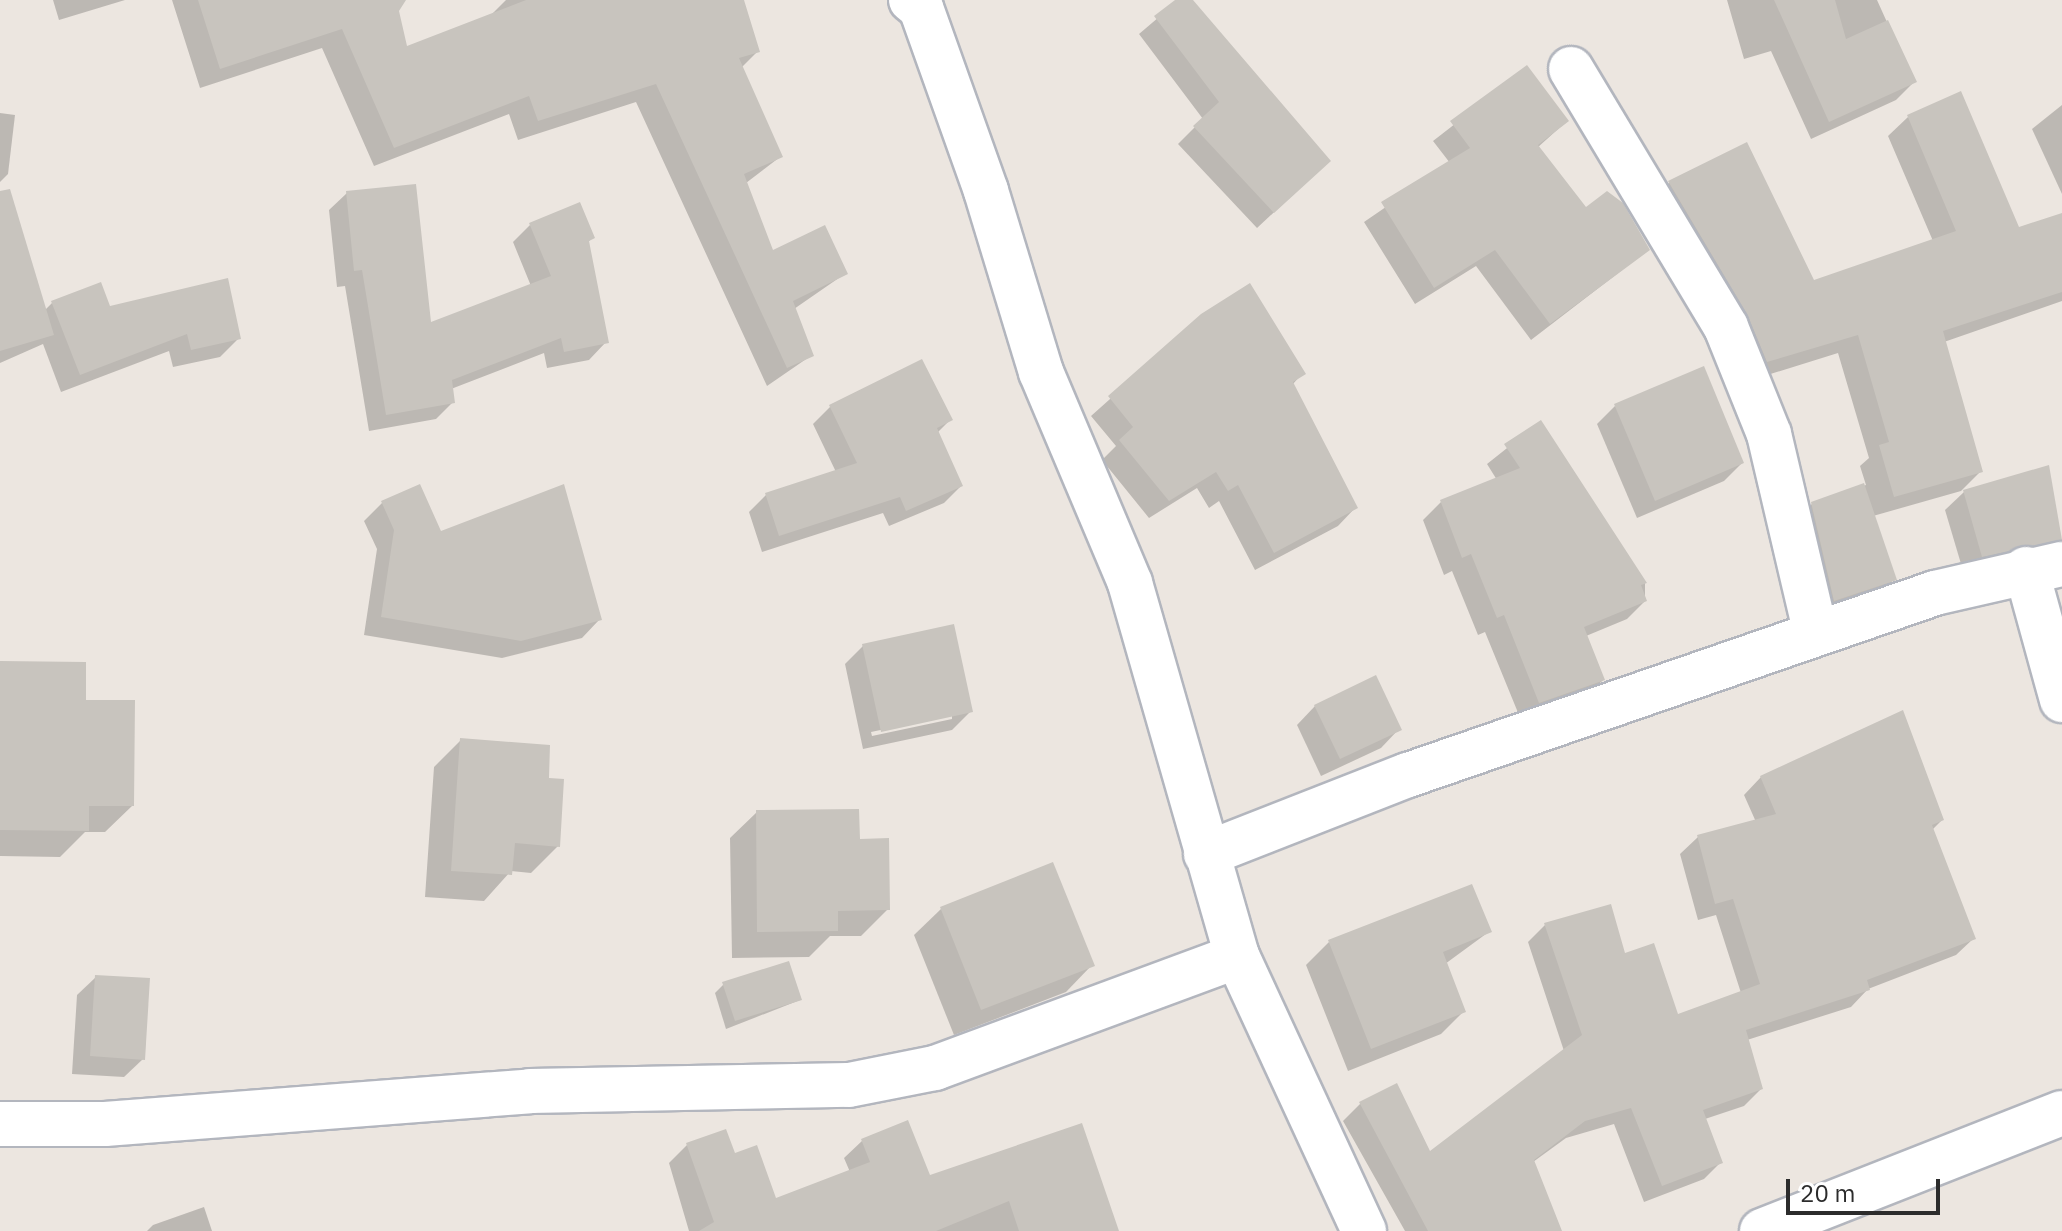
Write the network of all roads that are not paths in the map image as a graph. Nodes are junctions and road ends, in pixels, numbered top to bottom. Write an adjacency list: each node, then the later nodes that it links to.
1 (911, 0): 6 (street)
2 (1571, 69): 4 (street)
3 (2044, 567): 4 (street); 5 (street)
4 (1816, 634): 6 (street)
5 (2062, 700)
6 (1206, 854): 7 (street)
7 (1237, 956): 9 (street); 10 (street)
8 (2062, 1113): 11 (street)
9 (0, 1124)
10 (1364, 1231)
11 (1762, 1231)

